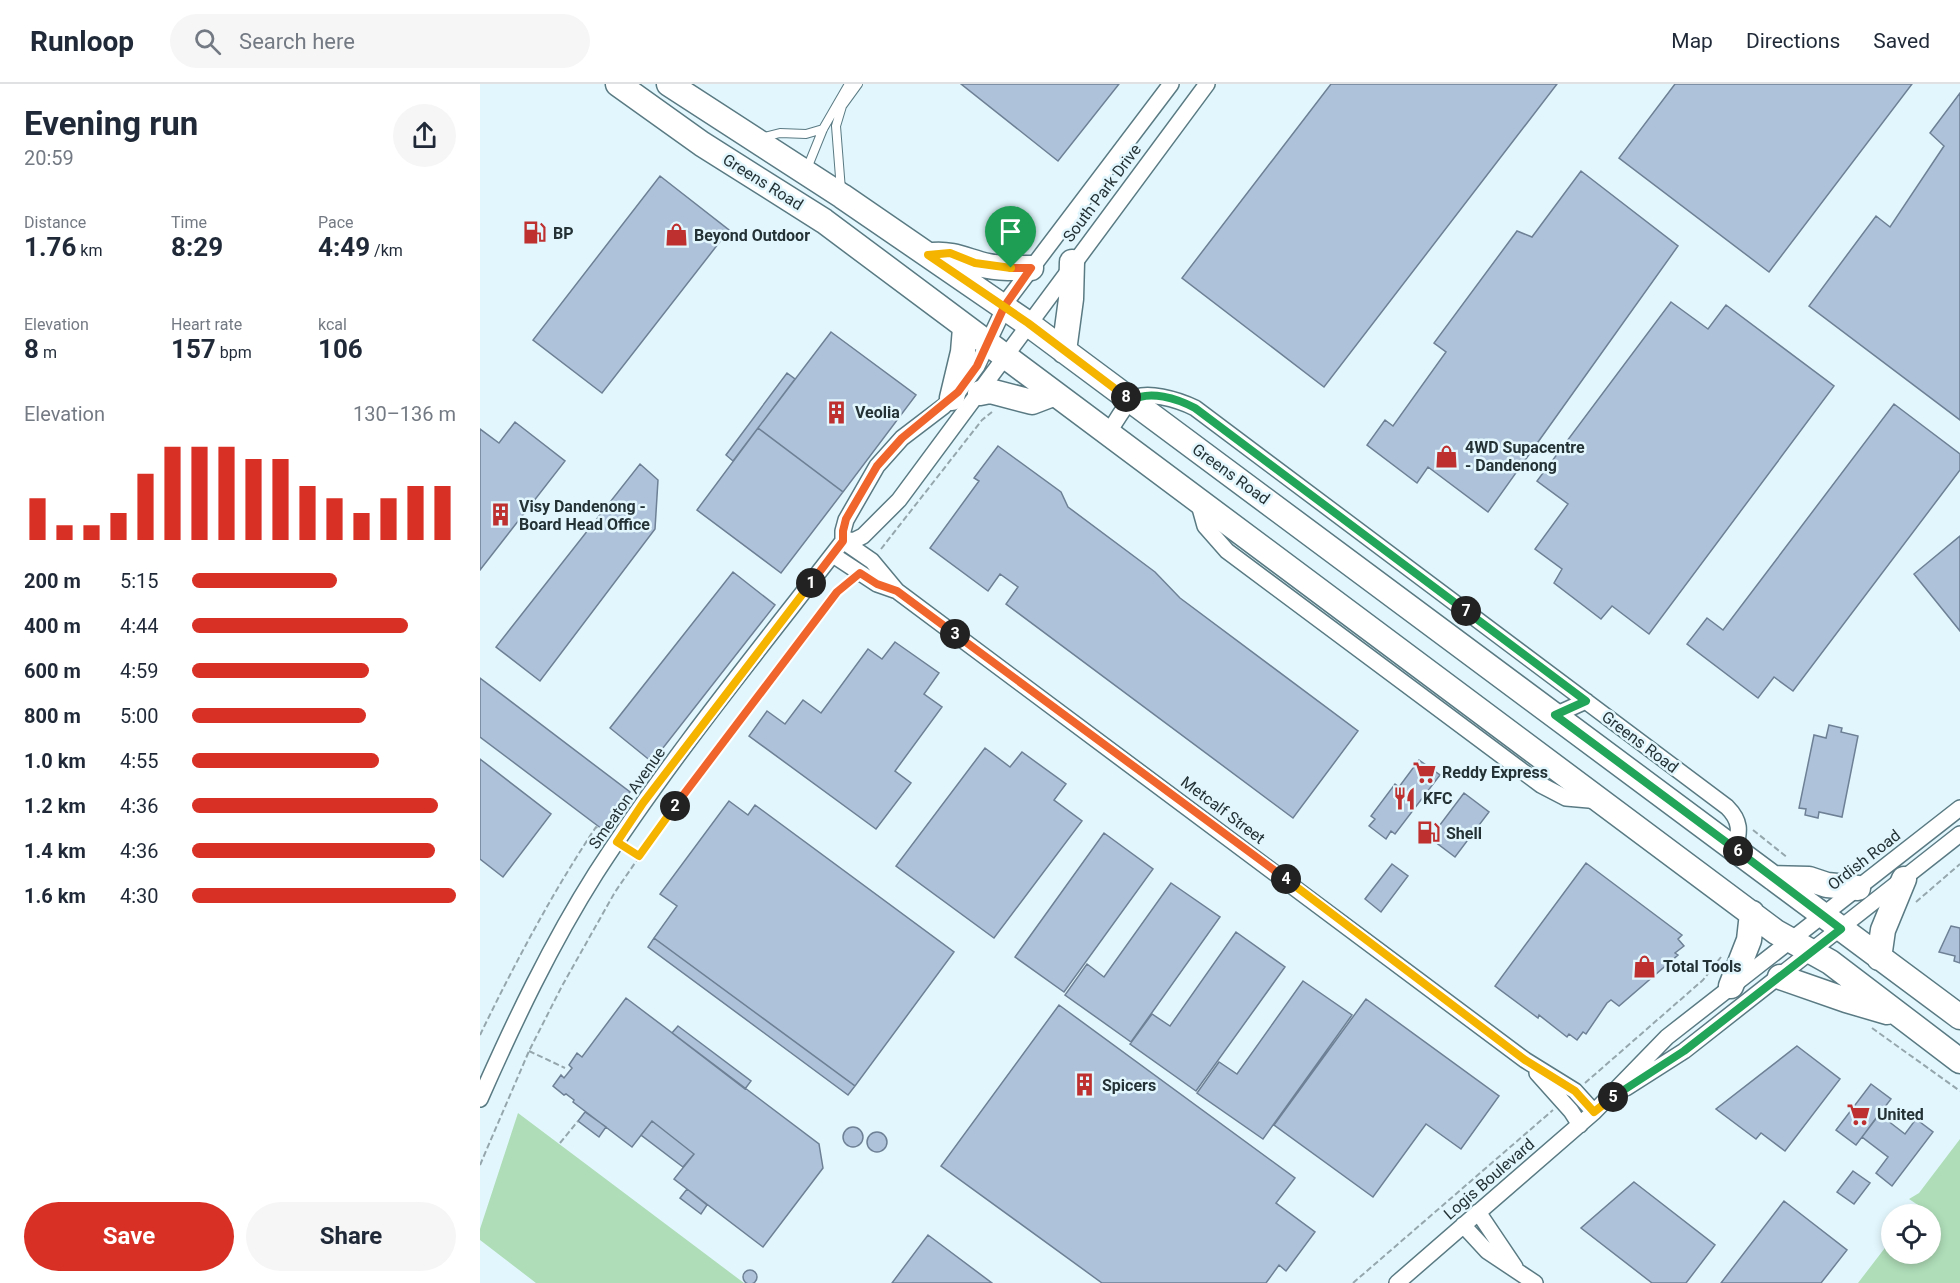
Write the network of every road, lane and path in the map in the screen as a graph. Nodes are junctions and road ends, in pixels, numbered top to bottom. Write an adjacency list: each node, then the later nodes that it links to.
1 (618, 84): 16 (main road, Greens Road)
2 (669, 84): 8 (main road, Greens Road)
3 (849, 84): 7 (lane)
4 (858, 84): 10 (lane)
5 (1171, 84): 13 (street, South Park Drive)
6 (1207, 84): 12 (street, South Park Drive)
7 (823, 129): 8 (lane); 9 (lane)
8 (754, 140): 9 (main road, Greens Road)
9 (806, 172): 10 (main road, Greens Road)
10 (842, 196): 11 (main road, Greens Road)
11 (928, 255): 13 (main road); 14 (main road, Greens Road)
12 (1072, 262): 15 (street, South Park Drive); 18 (main road)
13 (1031, 268): 14 (street, South Park Drive)
14 (1004, 307): 15 (main road, Greens Road); 17 (street, South Park Drive)
15 (1028, 323): 17 (street, South Park Drive); 18 (main road, Greens Road)
16 (965, 328): 17 (main road, Greens Road); 20 (main road)
17 (996, 351): 19 (main road, Greens Road); 20 (street, Smeaton Avenue); 22 (street)
18 (1064, 351): 21 (main road, Greens Road)
19 (1053, 394): 22 (main road); 23 (main road, Greens Road)
20 (952, 398): 24 (street, Smeaton Avenue)
21 (1131, 401): 23 (street); 29 (street, Greens Road); 30 (main road, Greens Road)
22 (987, 402): 24 (street); 26 (path)
23 (1108, 433): 41 (main road, Greens Road)
24 (843, 541): 25 (street, Smeaton Avenue); 26 (street, Metcalf Street)
25 (833, 555): 27 (street, Metcalf Street); 33 (street, Smeaton Avenue)
26 (872, 561): 28 (street, Metcalf Street)
27 (860, 573): 28 (street, Metcalf Street); 35 (path)
28 (897, 591): 54 (street, Metcalf Street)
29 (1586, 701): 30 (street); 34 (street, Greens Road)
30 (1555, 715): 34 (main road, Greens Road)
31 (1960, 808): 39 (street, Ordish Road)
32 (1960, 834): 38 (street, Ordish Road)
33 (617, 842): 35 (path); 52 (path); 59 (street, Smeaton Avenue)
34 (1735, 849): 37 (main road, Greens Road)
35 (639, 856): 53 (path)
36 (1960, 864): 40 (path)
37 (1773, 878): 39 (main road); 42 (main road, Greens Road)
38 (1904, 879): 42 (street, Ordish Road); 46 (main road)
39 (1858, 888): 42 (street, Ordish Road)
40 (1911, 908)
41 (1752, 913): 43 (main road, Greens Road); 48 (main road)
42 (1832, 922): 43 (street, Ordish Road); 44 (street, Ordish Road); 46 (main road, Greens Road)
43 (1791, 941): 44 (main road, Greens Road); 48 (street, Logis Boulevard)
44 (1812, 952): 47 (street, Logis Boulevard); 49 (main road, Greens Road)
45 (1722, 956): 57 (path)
46 (1879, 958): 50 (main road, Greens Road)
47 (1780, 977): 49 (main road); 61 (street, Logis Boulevard)
48 (1731, 986): 61 (street, Logis Boulevard)
49 (1901, 1016): 55 (main road, Greens Road)
50 (1960, 1017)
51 (1870, 1026): 58 (path)
52 (480, 1035)
53 (529, 1051): 56 (path); 65 (path)
54 (1525, 1060): 57 (street, Metcalf Street); 60 (street, Metcalf Street)
55 (1960, 1061)
56 (565, 1068)
57 (1575, 1091): 61 (street, Metcalf Street)
58 (1960, 1091)
59 (480, 1099)
60 (1562, 1102): 63 (street, Metcalf Street); 69 (path)
61 (1599, 1108): 63 (street, Logis Boulevard)
62 (578, 1121): 64 (path)
63 (1580, 1125): 66 (street, Logis Boulevard)
64 (560, 1143)
65 (480, 1165)
66 (1478, 1212): 67 (street, Logis Boulevard); 68 (street)
67 (1463, 1225): 68 (street); 70 (street, Logis Boulevard)
68 (1516, 1269): 71 (street)
69 (1353, 1283)
70 (1397, 1283)
71 (1535, 1283)

